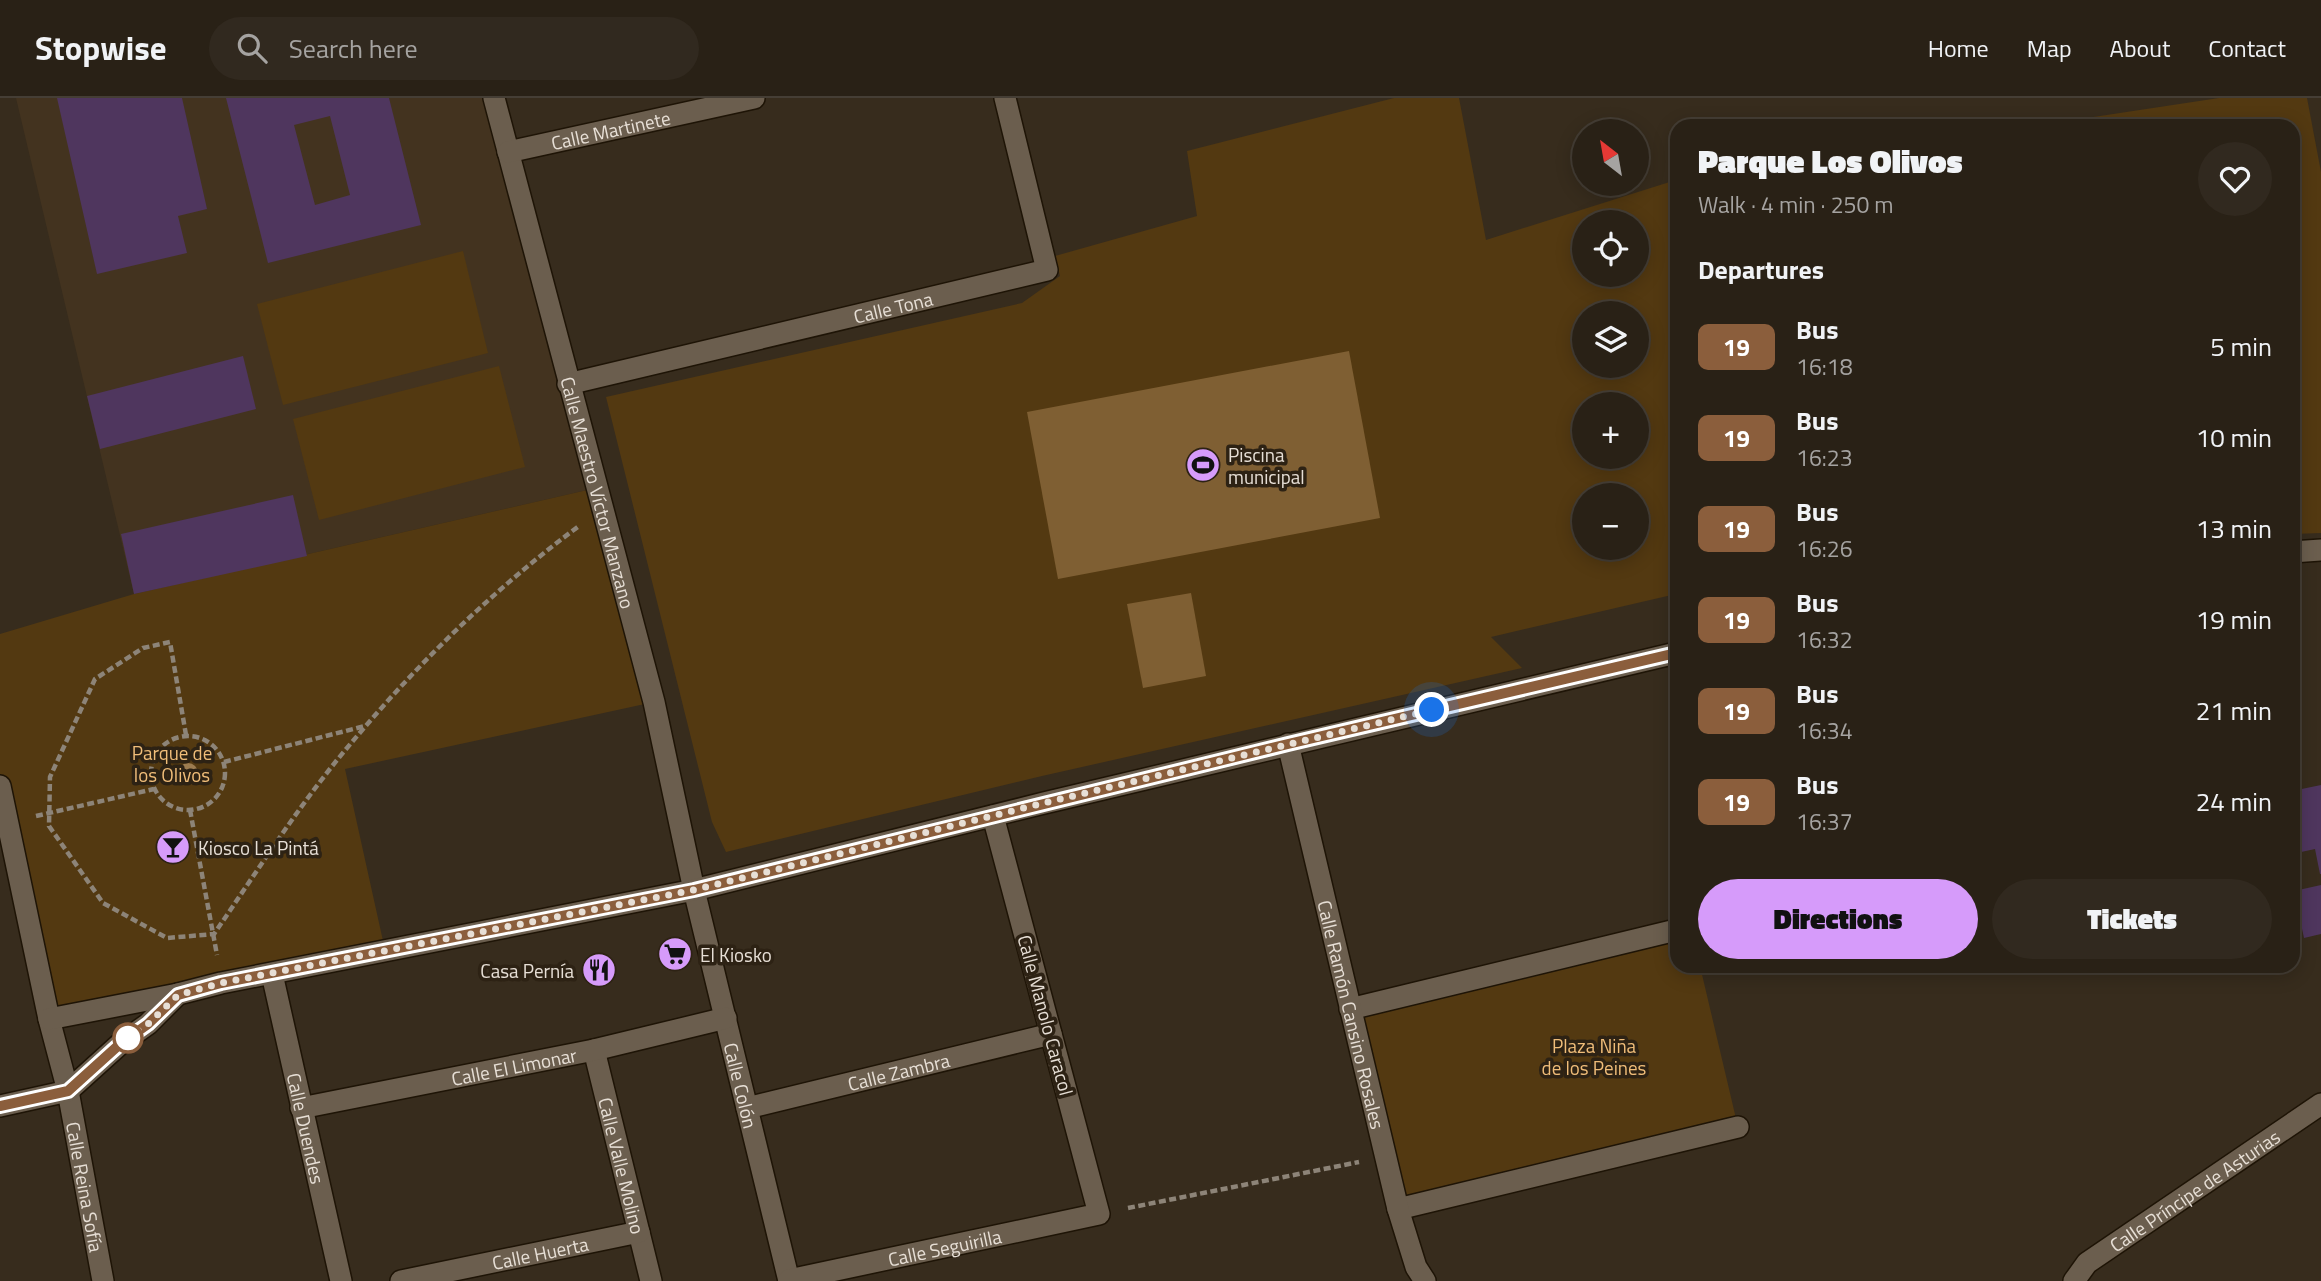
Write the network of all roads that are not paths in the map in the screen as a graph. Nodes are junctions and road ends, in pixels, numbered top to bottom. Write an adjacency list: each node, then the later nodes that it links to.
1 (494, 98): 4 (street, Calle Maestro Víctor Manzano)
2 (754, 98): 4 (street, Calle Martinete)
3 (1005, 98): 5 (street, Calle Tona)
4 (508, 152): 5 (street, Calle Maestro Víctor Manzano)
5 (568, 384): 12 (street, Calle Maestro Víctor Manzano)
6 (2321, 550): 7 (street)
7 (2300, 551)
8 (1670, 654): 9 (street)
9 (1288, 744): 11 (street); 16 (street, Calle Ramón Cansino Rosales)
10 (0, 786): 18 (street, Calle Reina Sofía)
11 (993, 816): 12 (street); 19 (street, Calle Manolo Caracol)
12 (694, 890): 14 (street); 17 (street, Calle Colón)
13 (1670, 931): 16 (street)
14 (272, 974): 15 (street); 24 (street, Calle Duendes)
15 (178, 995): 18 (street); 21 (street)
16 (1350, 1009): 27 (street, Calle Ramón Cansino Rosales)
17 (726, 1018): 20 (street, Calle El Limonar); 25 (street, Calle Colón)
18 (50, 1019): 21 (street, Calle Reina Sofía)
19 (1051, 1034): 25 (street, Calle Zambra); 28 (street, Calle Manolo Caracol)
20 (594, 1050): 24 (street, Calle El Limonar); 29 (street, Calle Valle Molino)
21 (68, 1091): 23 (street); 31 (street, Calle Reina Sofía)
22 (2321, 1104): 36 (street, Calle Príncipe de Asturias)
23 (0, 1106)
24 (301, 1108): 32 (street, Calle Duendes)
25 (747, 1108): 30 (street, Calle Colón)
26 (1738, 1127): 27 (street)
27 (1398, 1209): 35 (street, Calle Ramón Cansino Rosales)
28 (1099, 1214): 30 (street, Calle Seguirilla)
29 (639, 1233): 33 (street, Calle Huerta); 34 (street, Calle Valle Molino)
30 (789, 1280)
31 (103, 1281)
32 (341, 1281)
33 (401, 1281)
34 (651, 1281)
35 (1425, 1281)
36 (2074, 1281)

